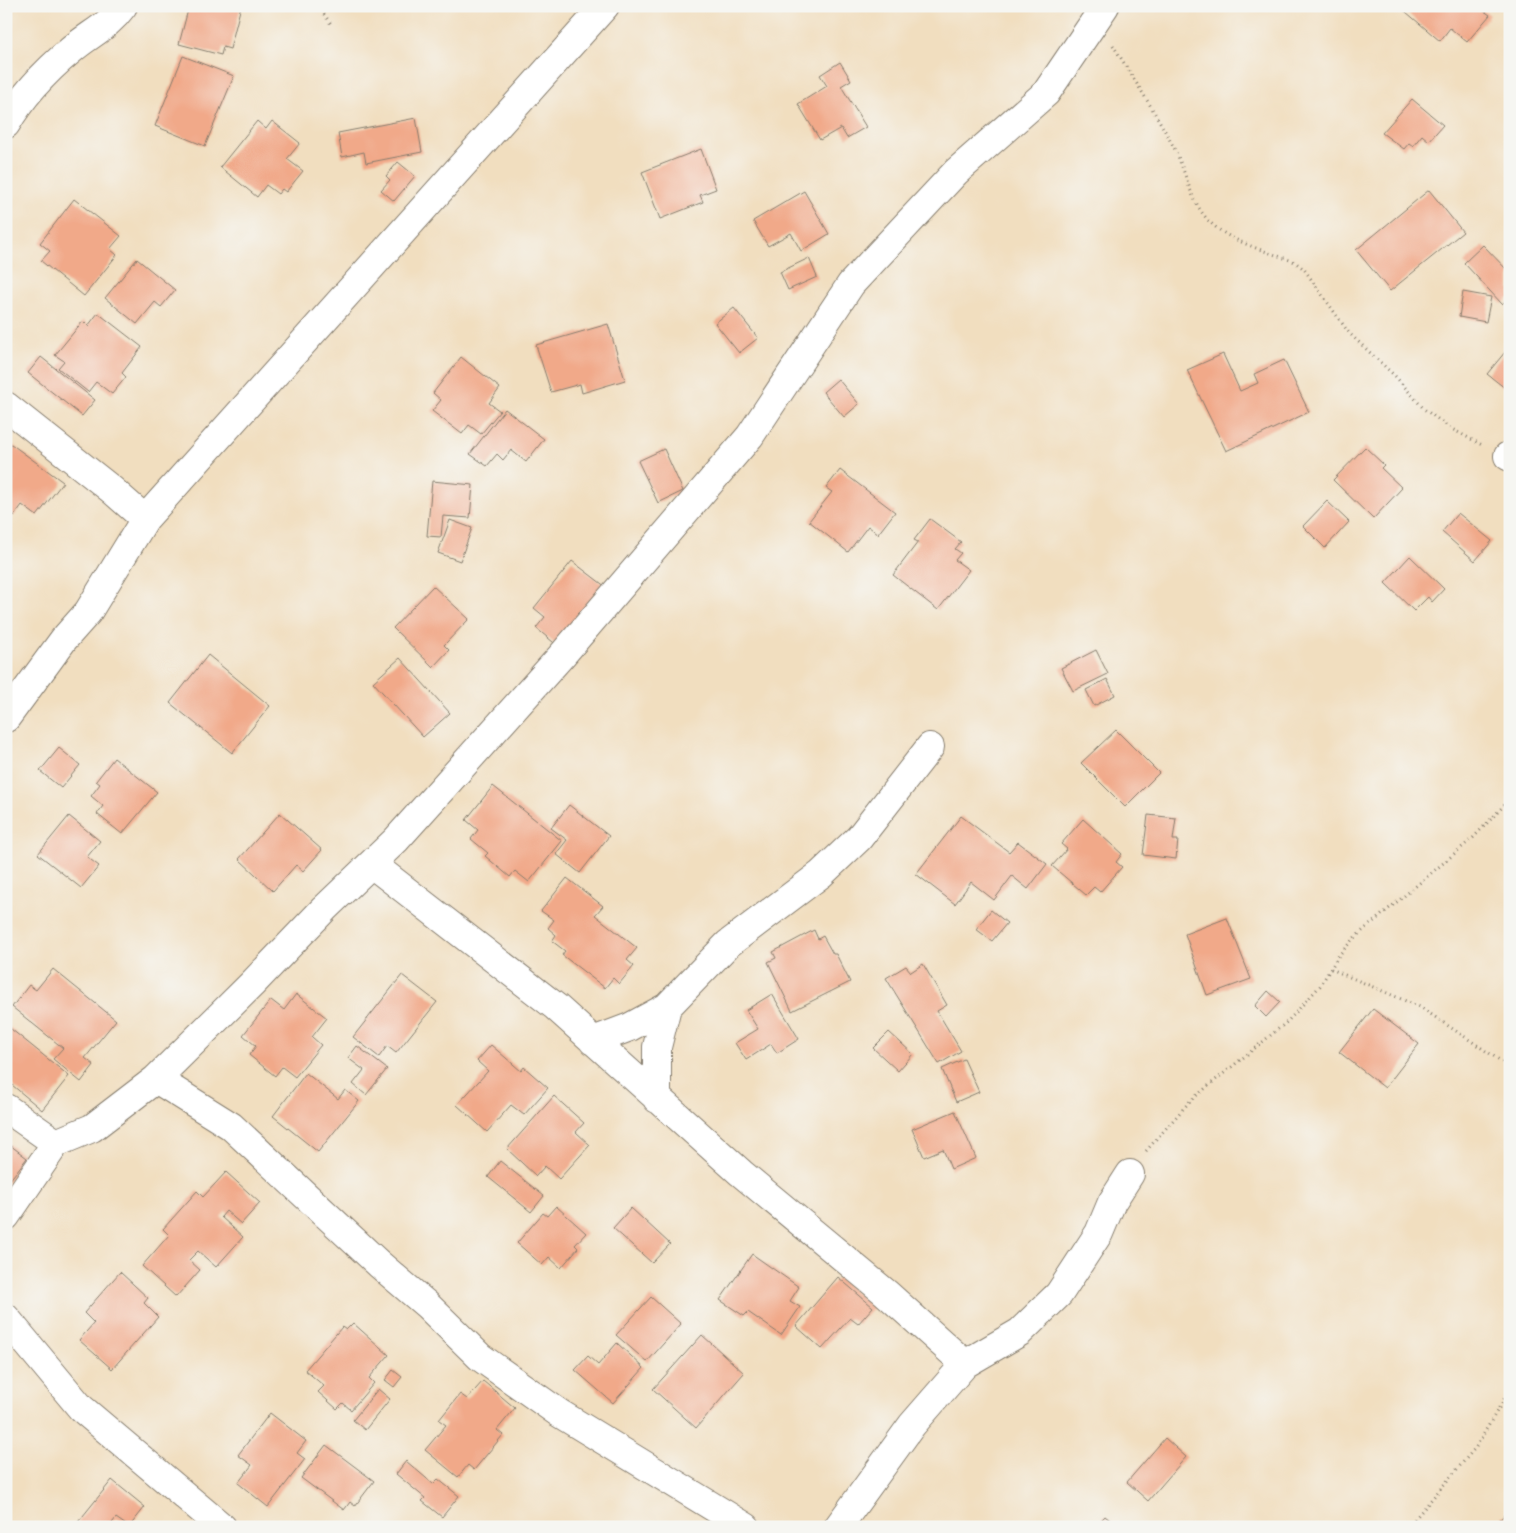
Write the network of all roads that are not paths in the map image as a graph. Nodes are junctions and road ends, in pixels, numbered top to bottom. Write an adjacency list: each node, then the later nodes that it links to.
1 (123, 6): 4 (street)
2 (605, 6): 6 (street)
3 (1103, 11): 9 (street)
4 (6, 124)
5 (6, 406): 6 (street)
6 (145, 519): 7 (street)
7 (6, 718)
8 (930, 747): 10 (street)
9 (373, 865): 11 (street); 12 (street)
10 (667, 1007): 11 (street); 13 (street)
11 (593, 1041): 13 (street)
12 (156, 1079): 15 (street); 21 (street)
13 (657, 1099): 19 (street)
14 (6, 1108): 15 (street)
15 (56, 1143): 17 (street)
16 (1130, 1174): 19 (street)
17 (6, 1216)
18 (6, 1318): 20 (street)
19 (965, 1364): 22 (street)
20 (222, 1527)
21 (746, 1527)
22 (838, 1527)

